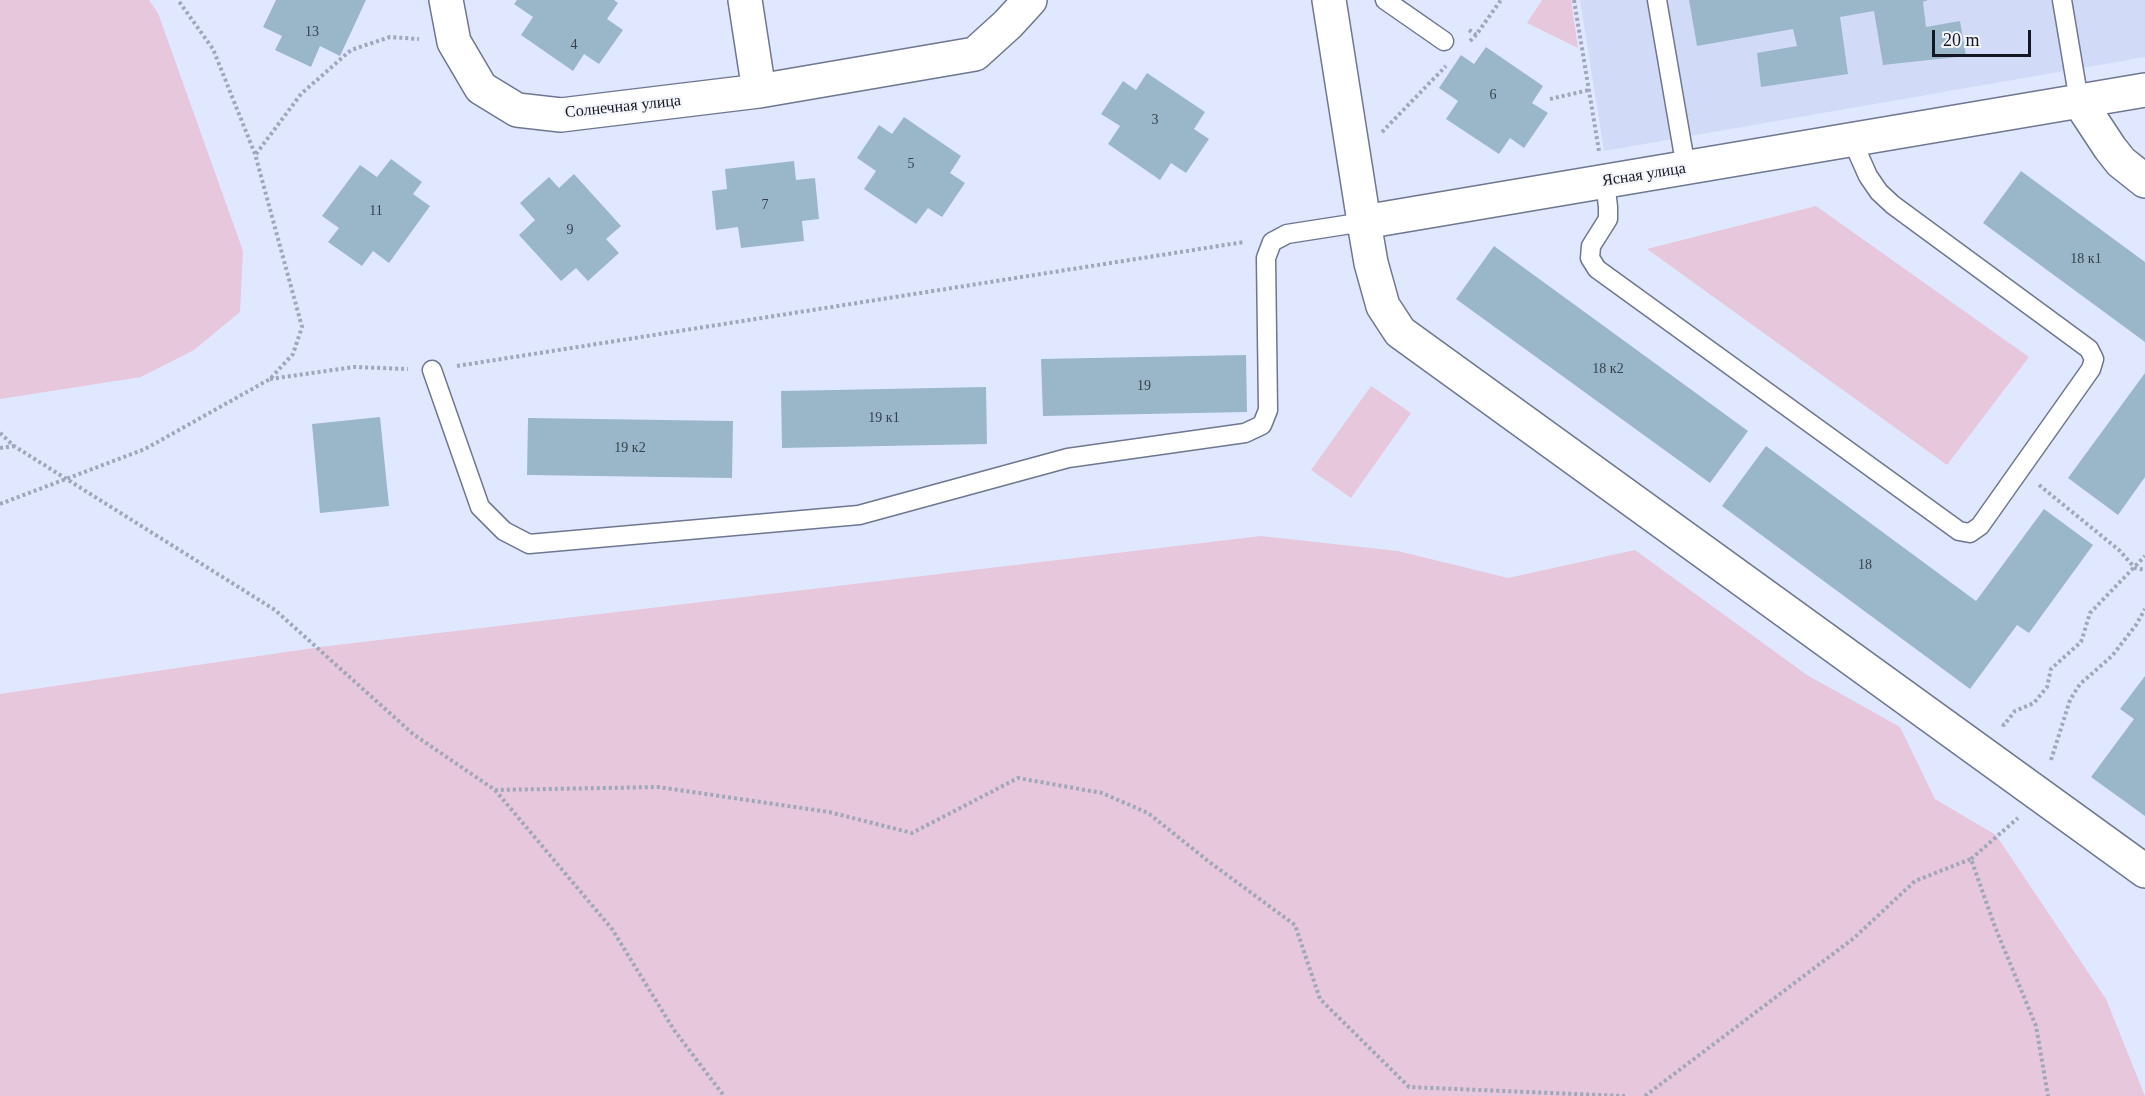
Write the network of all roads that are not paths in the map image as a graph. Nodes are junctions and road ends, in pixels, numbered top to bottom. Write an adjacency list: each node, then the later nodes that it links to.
1 (446, 0): 10 (street, Солнечная улица)
2 (745, 0): 10 (street)
3 (1030, 0): 10 (street, Солнечная улица)
4 (1329, 0): 16 (street)
5 (1385, 0): 8 (lane)
6 (1657, 0): 13 (lane)
7 (2062, 0): 11 (lane)
8 (1444, 41)
9 (2145, 90): 11 (street, Ясная улица)
10 (759, 92)
11 (2079, 101): 12 (street, Ясная улица); 15 (street)
12 (1852, 140): 13 (street, Ясная улица); 14 (lane)
13 (1686, 168): 14 (street, Ясная улица)
14 (1605, 181): 16 (street, Ясная улица)
15 (2145, 181)
16 (1364, 222): 17 (lane); 18 (street)
17 (432, 370)
18 (2145, 871)

